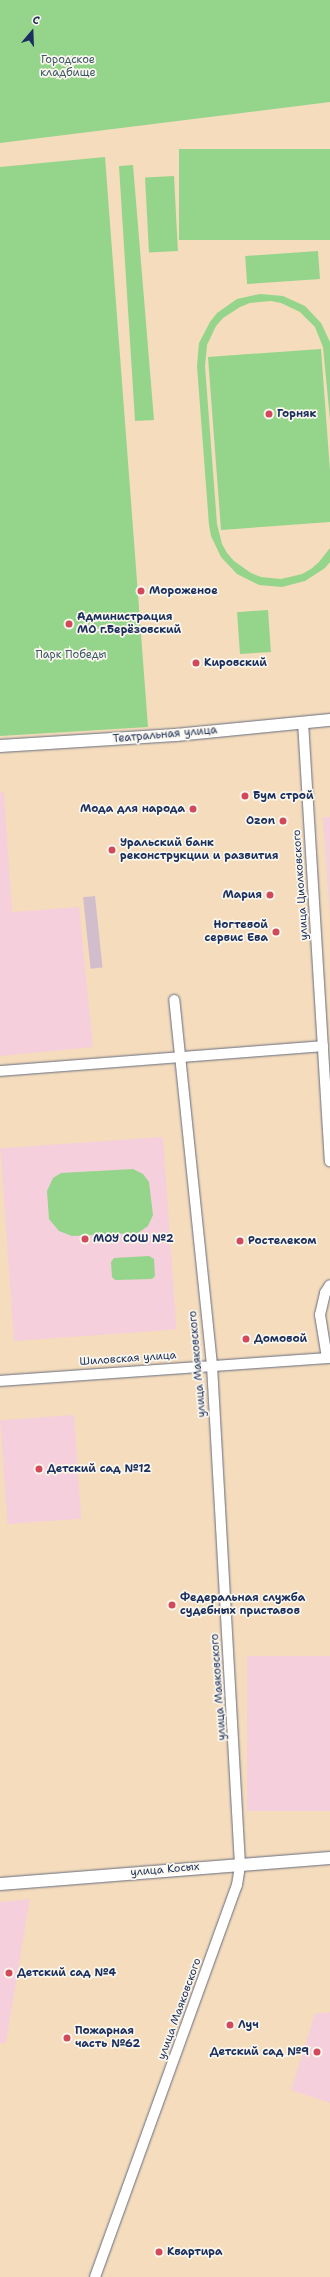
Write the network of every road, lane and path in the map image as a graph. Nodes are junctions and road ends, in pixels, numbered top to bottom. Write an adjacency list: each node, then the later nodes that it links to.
1 (330, 720): 2 (street, Театральная улица)
2 (303, 722): 3 (street, Театральная улица); 5 (street, улица Циолковского)
3 (0, 746)
4 (174, 1000): 6 (street, улица Маяковского)
5 (323, 1046): 6 (street); 8 (street, улица Циолковского)
6 (178, 1056): 7 (street); 11 (street, улица Маяковского)
7 (0, 1071)
8 (330, 1161)
9 (330, 1285): 10 (street)
10 (328, 1358): 11 (street, Шиловская улица)
11 (212, 1365): 12 (street, Шиловская улица); 14 (street, улица Маяковского)
12 (0, 1381)
13 (330, 1858): 14 (street, улица Косых)
14 (240, 1865): 15 (street, улица Косых); 16 (street, улица Маяковского)
15 (0, 1884)
16 (95, 2277)

